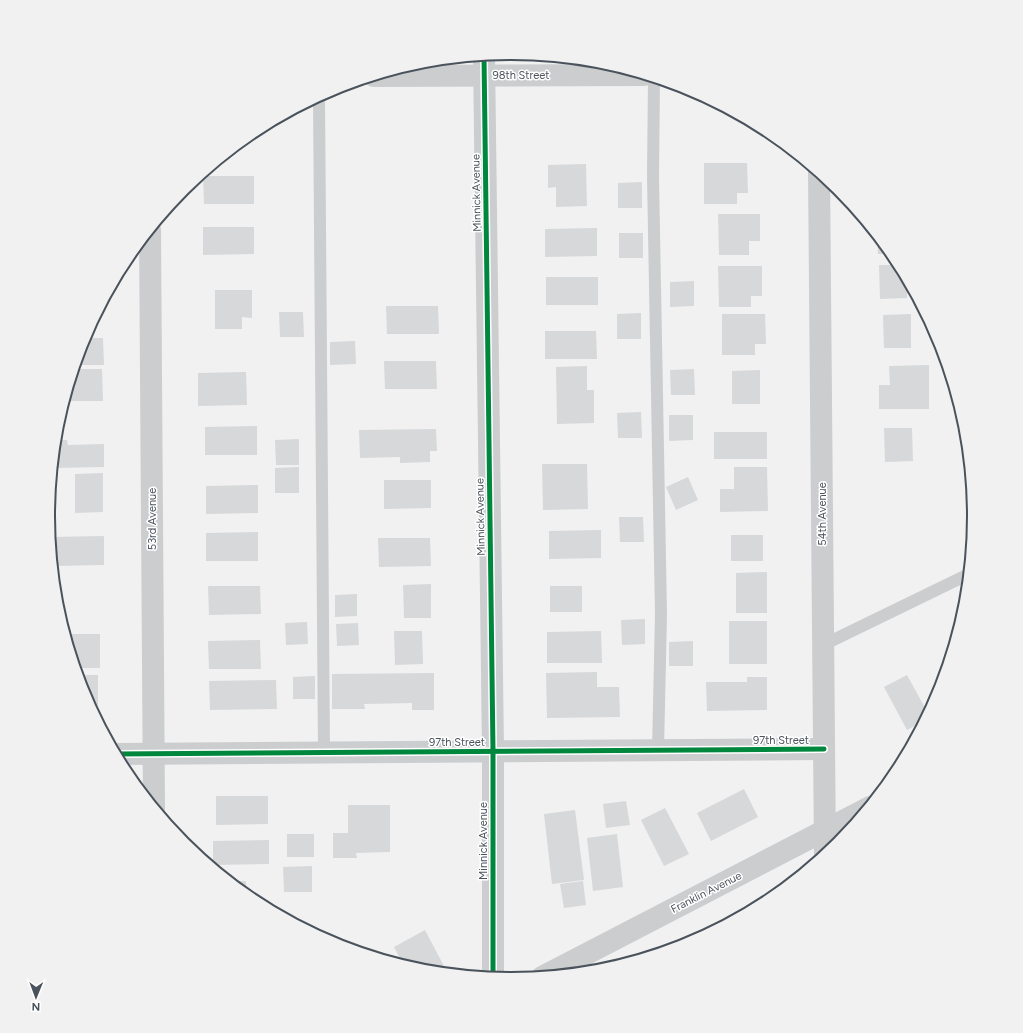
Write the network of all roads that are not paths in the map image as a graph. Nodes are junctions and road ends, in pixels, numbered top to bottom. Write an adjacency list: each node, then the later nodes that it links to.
1 (484, 66): 2 (street, 98th Street); 3 (street, 98th Street); 13 (street, Minnick Avenue)
2 (404, 73)
3 (616, 73)
4 (654, 83): 10 (lane)
5 (319, 103): 12 (lane)
6 (819, 180): 9 (street, 54th Avenue)
7 (150, 238): 14 (street, 53rd Avenue)
8 (964, 576): 9 (lane)
9 (823, 645): 11 (street, 54th Avenue)
10 (658, 750): 11 (street, 97th Street); 13 (street, 97th Street)
11 (824, 750): 18 (street, 54th Avenue)
12 (324, 752): 13 (street, 97th Street); 14 (street, 97th Street)
13 (493, 752): 21 (street, Minnick Avenue)
14 (154, 753): 15 (street, 97th Street); 16 (street, 53rd Avenue)
15 (122, 754)
16 (154, 800)
17 (858, 813): 18 (street, Franklin Avenue)
18 (825, 831): 19 (street, 54th Avenue); 20 (street, Franklin Avenue)
19 (825, 848)
20 (554, 971)
21 (493, 972)

